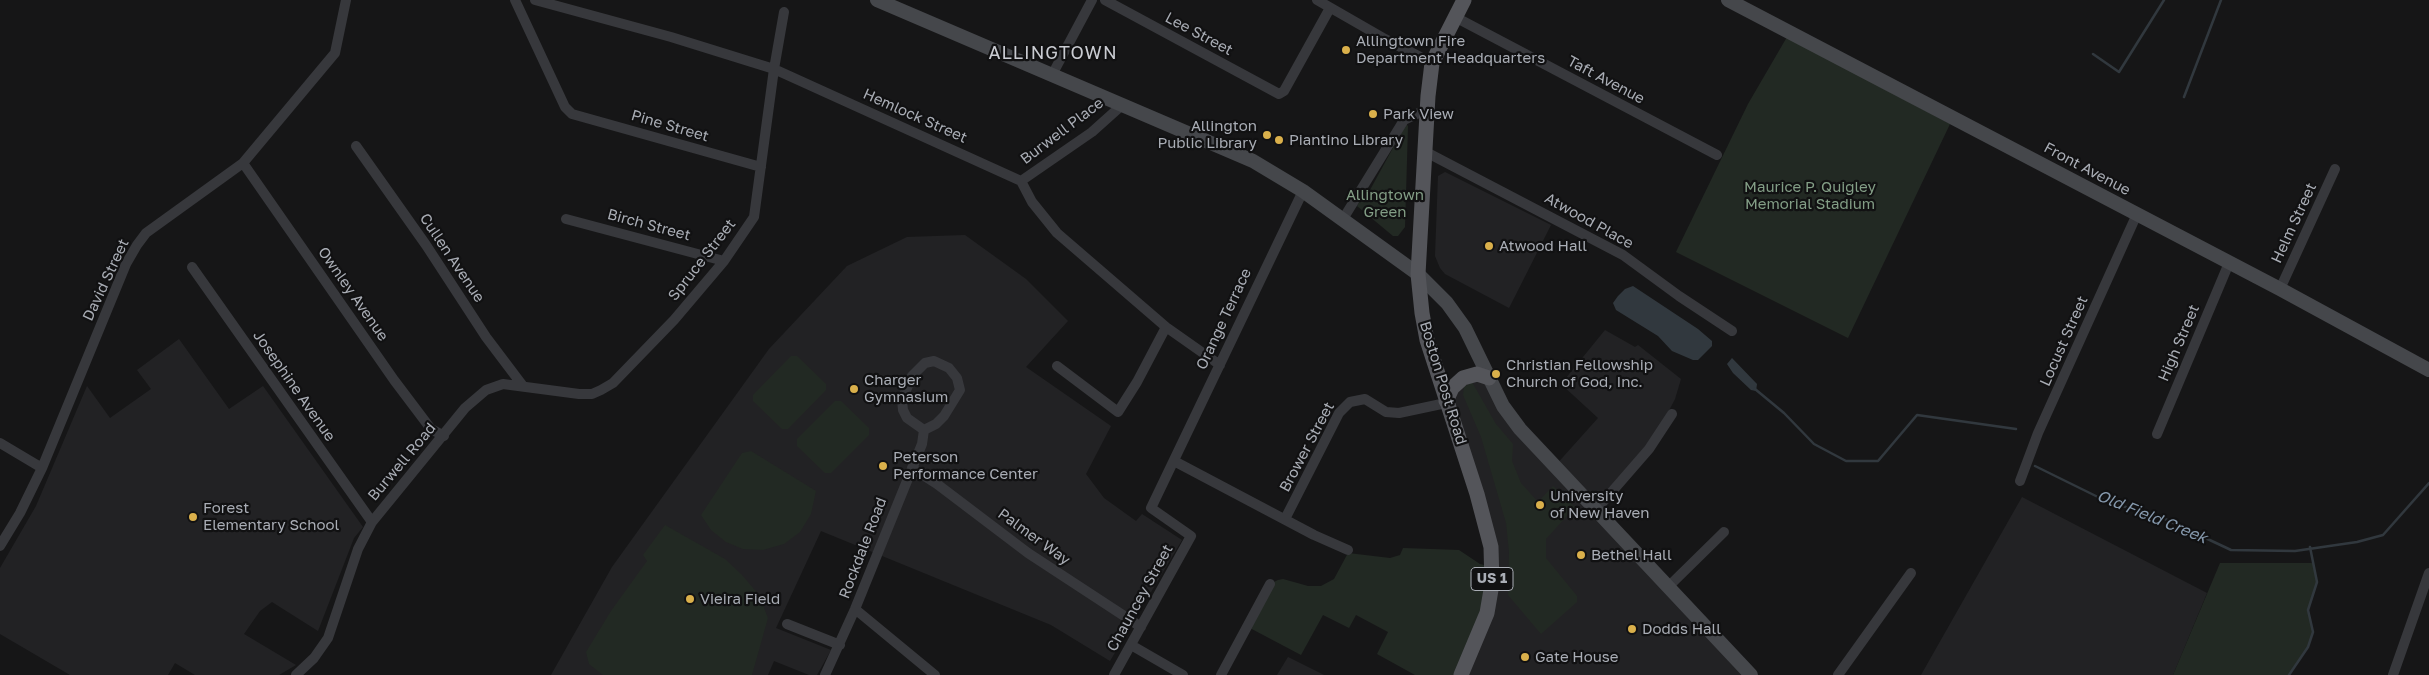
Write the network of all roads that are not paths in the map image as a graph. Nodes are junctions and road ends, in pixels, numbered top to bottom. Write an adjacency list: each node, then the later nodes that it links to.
1 (346, 0): 21 (street, David Street)
2 (515, 0): 22 (street, Pine Street)
3 (535, 0): 14 (street, Hemlock Street)
4 (877, 0): 15 (main road)
5 (1092, 0): 15 (street)
6 (1105, 0): 10 (street, Lee Street)
7 (1317, 0): 10 (street)
8 (1464, 0): 12 (main road, Boston Post Road / US 1)
9 (1728, 0): 26 (main road, Front Avenue)
10 (1330, 8): 13 (street)
11 (784, 12): 14 (street, Spruce Street)
12 (1455, 17): 13 (main road, Boston Post Road / US 1); 20 (street, Taft Avenue)
13 (1432, 63): 17 (main road, Boston Post Road / US 1)
14 (774, 69): 22 (street, Spruce Street); 24 (street, Hemlock Street)
15 (1052, 75): 16 (main road)
16 (1121, 106): 24 (street, Burwell Place); 25 (main road)
17 (1427, 109): 19 (main road, Boston Post Road / US 1); 28 (street)
18 (356, 146): 41 (street, Cullen Avenue)
19 (1424, 151): 32 (main road, Boston Post Road / US 1); 35 (street, Atwood Place)
20 (1717, 155)
21 (243, 163): 46 (street, Ownley Avenue); 49 (street, David Street)
22 (761, 167): 29 (street, Spruce Street)
23 (2335, 169): 33 (street, Helm Street)
24 (1021, 181): 34 (street)
25 (1303, 191): 28 (main road); 37 (street, Orange Terrace)
26 (2137, 214): 30 (main road, Front Avenue); 51 (street, Locust Street)
27 (566, 219): 29 (street, Birch Street)
28 (1343, 219): 32 (main road)
29 (724, 261): 40 (street, Spruce Street)
30 (2229, 263): 33 (main road, Front Avenue); 45 (street, High Street)
31 (192, 267): 54 (street, Josephine Avenue)
32 (1418, 274): 39 (main road); 42 (main road, Boston Post Road / US 1)
33 (2280, 289): 38 (main road, Front Avenue)
34 (1166, 327): 36 (street); 37 (street)
35 (1732, 331)
36 (1057, 366)
37 (1220, 366): 48 (street, Orange Terrace)
38 (2429, 370)
39 (1489, 378): 42 (main road); 52 (main road)
40 (613, 383): 41 (street, Burwell Road)
41 (523, 386): 46 (street, Burwell Road)
42 (1446, 402): 53 (street, Brower Street); 73 (main road, Boston Post Road / US 1)
43 (1672, 414): 52 (street)
44 (924, 430): 44 (street); 50 (street, Rockdale Road)
45 (2157, 434)
46 (444, 436): 54 (street, Burwell Road)
47 (0, 443): 49 (street)
48 (1174, 462): 53 (street); 64 (street, Chauncey Street)
49 (42, 468): 56 (street, David Street)
50 (912, 468): 62 (street, Rockdale Road); 64 (street, Palmer Way)
51 (2020, 481)
52 (1596, 510): 61 (main road)
53 (1285, 519): 57 (street)
54 (372, 522): 68 (street, Burwell Road)
55 (1724, 532): 61 (street)
56 (0, 546)
57 (1348, 550)
58 (1911, 573): 75 (street)
59 (2429, 573): 76 (street)
60 (1270, 584): 72 (street)
61 (1669, 586): 74 (main road)
62 (855, 609): 65 (street, Rockdale Road); 67 (street)
63 (787, 624): 65 (street)
64 (1141, 627): 66 (street, Chauncey Street)
65 (840, 645): 69 (street, Rockdale Road)
66 (1131, 645): 70 (street, Chauncey Street); 71 (street)
67 (933, 674)
68 (296, 675)
69 (825, 675)
70 (1114, 675)
71 (1183, 675)
72 (1221, 675)
73 (1461, 675)
74 (1752, 675)
75 (1838, 675)
76 (2393, 675)

